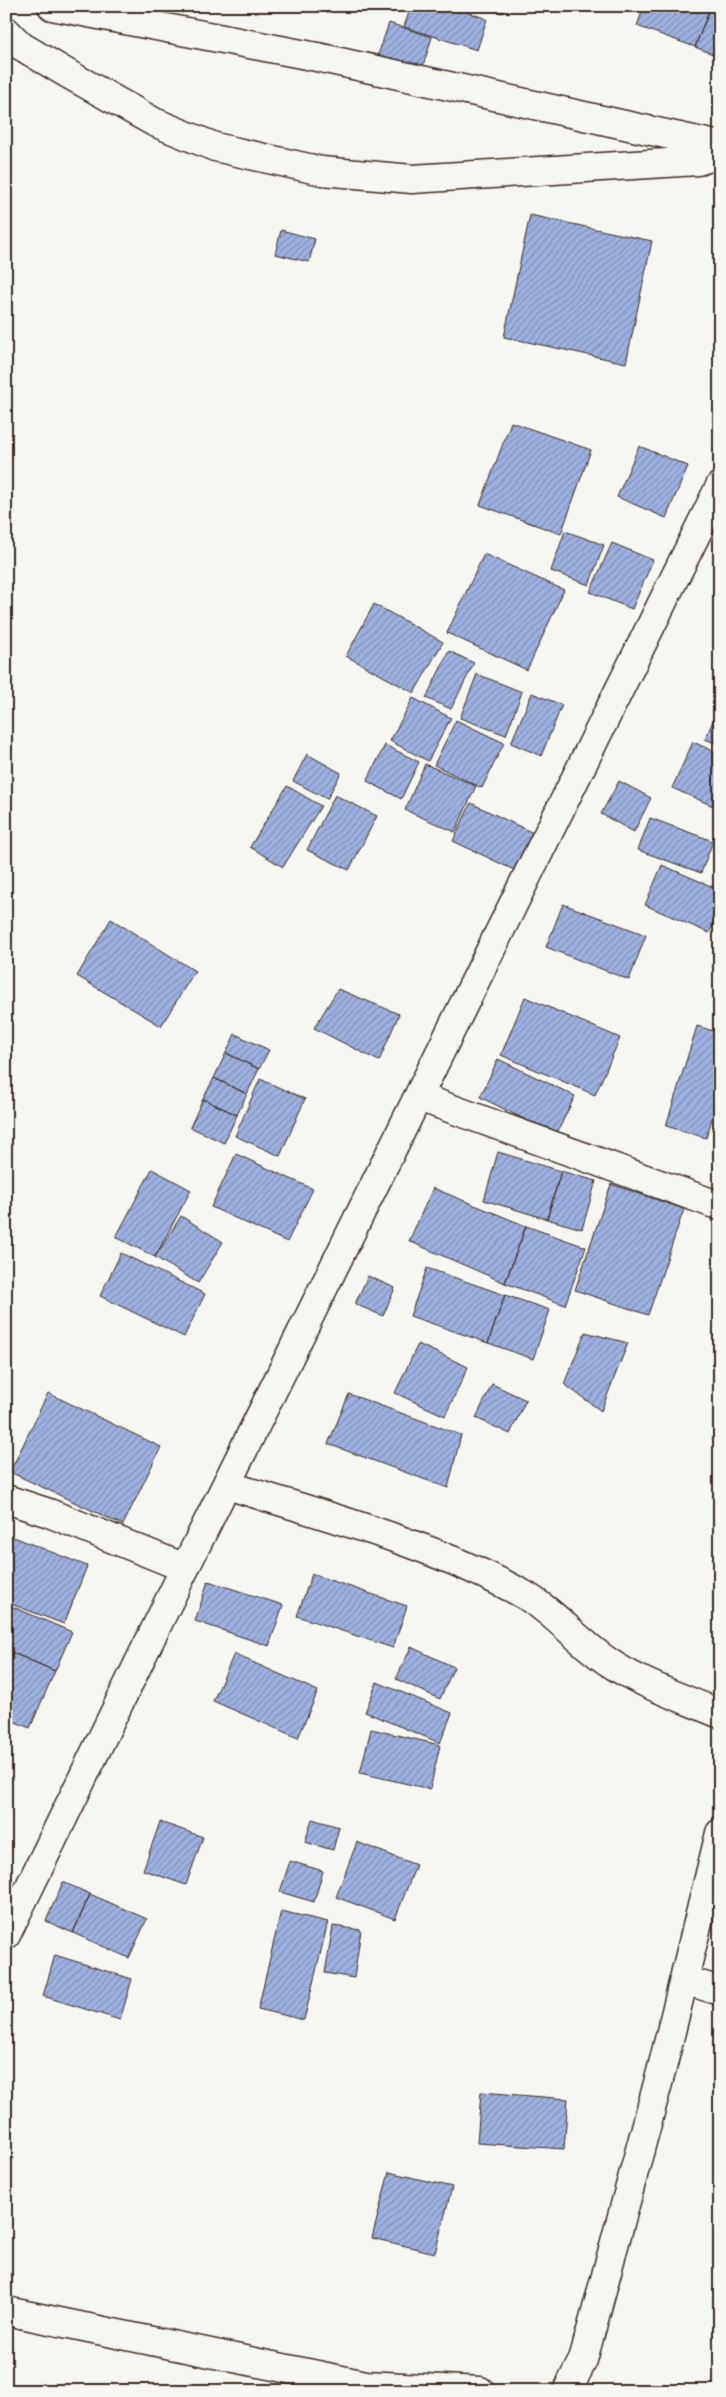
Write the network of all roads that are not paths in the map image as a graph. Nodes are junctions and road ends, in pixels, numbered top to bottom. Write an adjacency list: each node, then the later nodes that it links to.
1 (52, 6): 3 (street)
2 (6, 31): 4 (street)
3 (720, 146)
4 (720, 154)
5 (720, 486): 6 (street)
6 (419, 1097): 7 (street); 8 (street)
7 (720, 1206)
8 (227, 1484): 10 (street); 11 (street)
9 (6, 1499): 10 (street)
10 (185, 1568): 13 (street)
11 (720, 1714)
12 (720, 1833): 14 (street)
13 (6, 1935)
14 (684, 1980): 15 (street); 18 (street)
15 (720, 1991)
16 (6, 2311): 17 (street)
17 (480, 2391)
18 (567, 2391)

